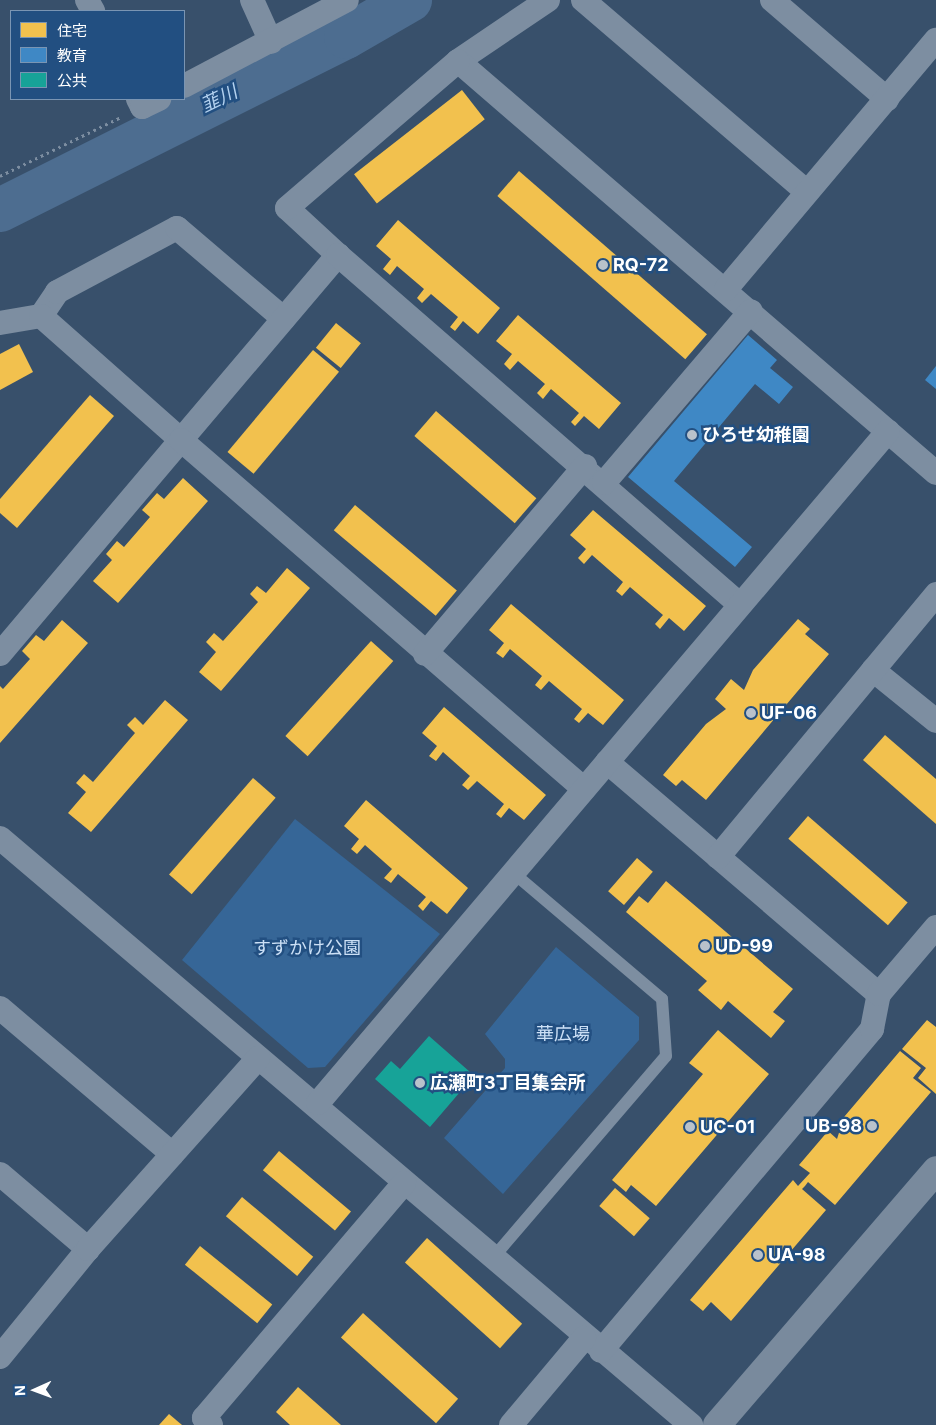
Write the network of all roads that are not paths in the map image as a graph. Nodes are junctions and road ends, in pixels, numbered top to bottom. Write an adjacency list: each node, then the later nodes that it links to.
1 (252, 0): 7 (street)
2 (347, 0): 7 (street)
3 (548, 0): 8 (street)
4 (583, 0): 11 (street)
5 (772, 0): 10 (street)
6 (936, 40): 10 (street)
7 (271, 42): 9 (street)
8 (458, 61): 12 (street); 13 (street)
9 (185, 85)
10 (887, 99): 11 (street)
11 (806, 191): 13 (street)
12 (338, 255): 16 (street); 20 (street)
13 (726, 289): 14 (street)
14 (751, 311): 18 (street); 22 (street)
15 (41, 316): 16 (street); 17 (street); 19 (street)
16 (284, 319): 19 (street)
17 (0, 323)
18 (888, 432): 21 (street); 24 (street)
19 (181, 440): 25 (street); 26 (street)
20 (584, 466): 22 (street); 26 (street)
21 (936, 473)
22 (604, 483): 24 (street)
23 (936, 594): 27 (street)
24 (738, 603): 29 (street)
25 (0, 654)
26 (425, 654): 30 (street)
27 (874, 670): 28 (street); 32 (street)
28 (936, 721)
29 (607, 762): 30 (street); 32 (street)
30 (584, 789): 33 (street)
31 (0, 838): 37 (street)
32 (718, 857): 35 (street)
33 (512, 872): 38 (street); 44 (lane)
34 (936, 927): 35 (street)
35 (879, 994): 45 (street)
36 (0, 1008): 39 (street)
37 (258, 1058): 38 (street); 39 (street)
38 (318, 1103): 42 (street)
39 (172, 1154): 43 (street)
40 (936, 1170): 50 (street)
41 (0, 1174): 43 (street)
42 (404, 1183): 44 (street); 47 (street)
43 (88, 1249): 46 (street)
44 (492, 1258): 45 (street)
45 (593, 1344): 48 (street); 49 (street)
46 (3, 1345)
47 (211, 1425)
48 (511, 1425)
49 (691, 1425)
50 (717, 1425)

